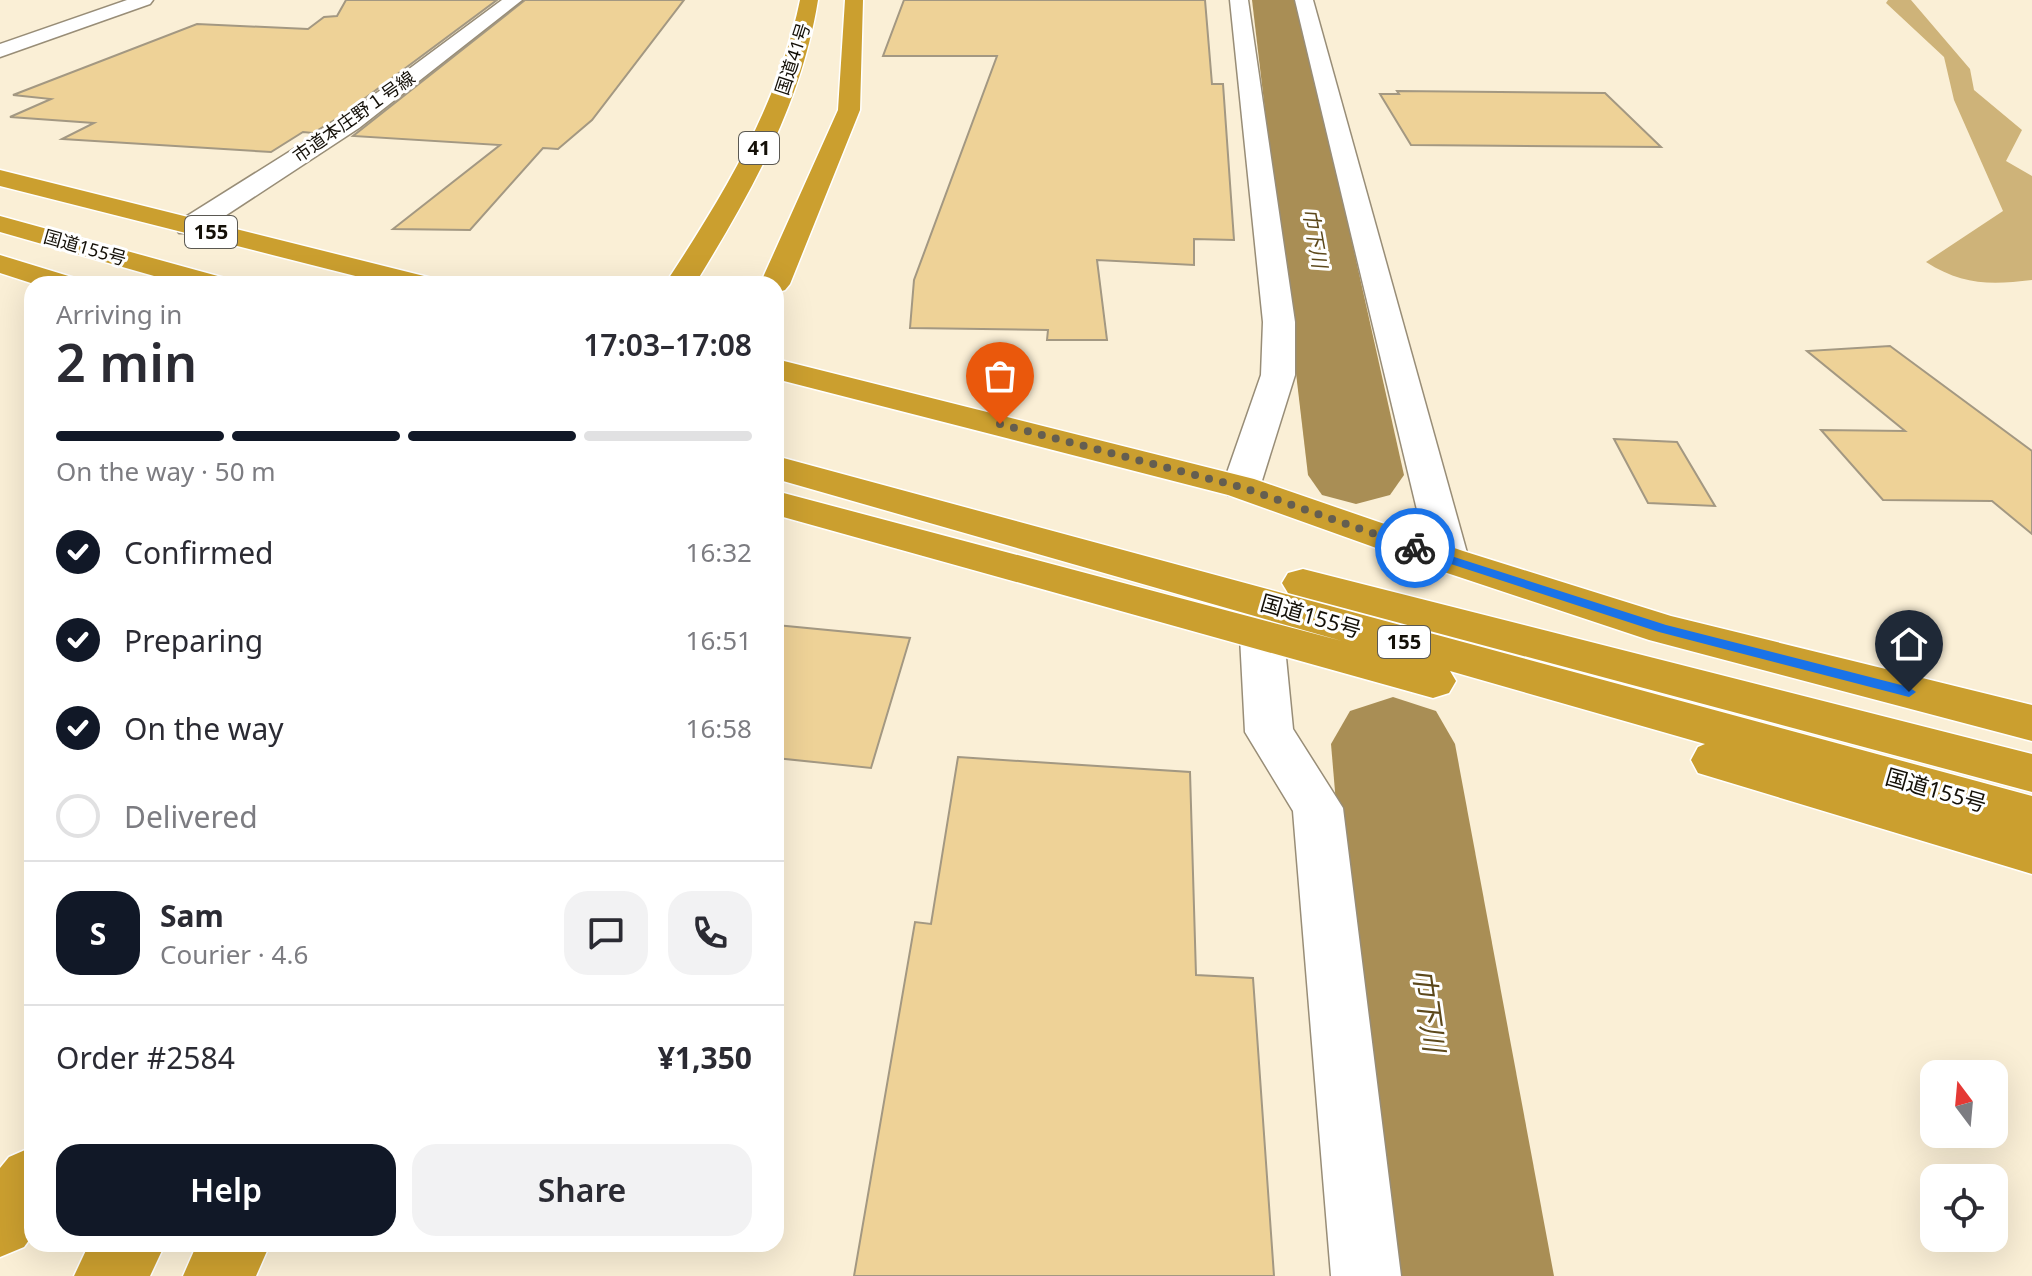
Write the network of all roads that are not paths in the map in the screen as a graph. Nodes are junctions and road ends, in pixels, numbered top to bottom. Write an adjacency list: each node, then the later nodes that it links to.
1 (144, 0): 7 (street)
2 (513, 0): 10 (street, 市道本庄野１号線)
3 (809, 0): 17 (highway, 国道41号 / 41)
4 (854, 0): 18 (highway)
5 (1239, 0): 22 (street)
6 (1304, 0): 24 (street)
7 (0, 51)
8 (0, 178): 10 (highway, 155)
9 (0, 224): 15 (highway, 国道155号 / 155)
10 (189, 227): 16 (highway, 155)
11 (0, 241): 14 (highway, 国道155号)
12 (0, 264): 13 (highway)
13 (39, 276)
14 (123, 276)
15 (186, 276)
16 (389, 276)
17 (685, 276)
18 (778, 276)
19 (784, 371): 22 (highway)
20 (784, 442): 27 (highway, 国道155号 / 155)
21 (784, 469): 28 (highway, 国道155号 / 155)
22 (1241, 487): 24 (highway)
23 (784, 505): 25 (highway, 155)
24 (1449, 560): 26 (highway)
25 (1262, 637): 29 (highway, 155); 36 (street)
26 (2032, 723)
27 (2032, 773)
28 (2032, 817)
29 (2032, 852)
30 (24, 1191): 31 (highway)
31 (0, 1223)
32 (126, 1252): 34 (highway)
33 (232, 1252): 35 (highway)
34 (109, 1276)
35 (218, 1276)
36 (1366, 1276)

